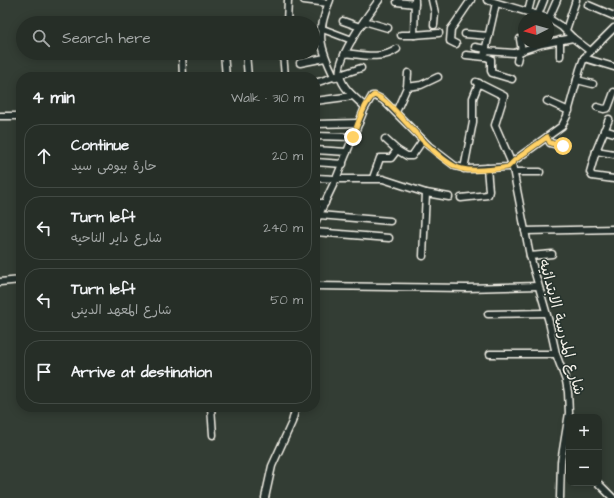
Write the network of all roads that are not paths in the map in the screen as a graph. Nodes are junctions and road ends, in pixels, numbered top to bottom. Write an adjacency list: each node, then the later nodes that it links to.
1 (288, 0): 19 (street)
2 (304, 0): 11 (street)
3 (379, 0): 23 (street)
4 (432, 0): 24 (street)
5 (471, 0): 37 (street)
6 (488, 0): 14 (street)
7 (531, 0): 16 (street)
8 (544, 0): 17 (street)
9 (557, 0): 18 (street)
10 (576, 0): 28 (street)
11 (329, 2): 27 (street)
12 (397, 2): 13 (street)
13 (415, 2): 32 (street)
14 (496, 3): 16 (street); 33 (street)
15 (588, 5): 20 (street)
16 (528, 12)
17 (539, 12)
18 (551, 12)
19 (287, 16)
20 (614, 16)
21 (343, 21): 23 (street)
22 (554, 22): 28 (street)
23 (362, 24): 25 (street); 35 (street)
24 (434, 26)
25 (388, 28)
26 (614, 28): 41 (street)
27 (320, 29): 35 (street); 47 (street)
28 (566, 30): 34 (street)
29 (439, 33): 32 (street)
30 (465, 34): 33 (street)
31 (401, 35): 32 (street)
32 (414, 35)
33 (489, 36): 42 (street)
34 (573, 38): 36 (street); 41 (street)
35 (352, 40): 44 (street)
36 (560, 40): 43 (street); 46 (street)
37 (456, 44)
38 (475, 47): 42 (street)
39 (521, 48): 43 (street)
40 (397, 49): 44 (street)
41 (590, 51): 48 (street)
42 (485, 52): 43 (street); 45 (street); 66 (street)
43 (521, 52): 55 (street)
44 (345, 53): 64 (street)
45 (466, 55)
46 (560, 56)
47 (325, 58): 49 (street); 64 (street)
48 (584, 58): 57 (street); 67 (street)
49 (320, 59)
50 (182, 60): 59 (street)
51 (225, 60): 60 (street)
52 (247, 60): 61 (street)
53 (284, 60): 62 (street)
54 (315, 60): 56 (street)
55 (517, 61)
56 (300, 63)
57 (614, 67)
58 (361, 68): 64 (street)
59 (183, 72)
60 (226, 72)
61 (248, 72)
62 (285, 72)
63 (408, 72): 70 (street)
64 (337, 77): 68 (street); 72 (street)
65 (438, 77): 70 (street)
66 (512, 79)
67 (577, 80): 69 (street); 77 (street)
68 (320, 82)
69 (593, 84)
70 (407, 87): 78 (street)
71 (614, 92): 76 (street)
72 (353, 96): 73 (street); 75 (street)
73 (320, 100)
74 (546, 101): 77 (street)
75 (365, 107): 78 (street); 82 (street)
76 (597, 107)
77 (569, 111): 88 (street)
78 (396, 112): 90 (street)
79 (0, 116): 80 (street)
80 (16, 116)
81 (609, 119): 84 (street)
82 (358, 123): 83 (street); 87 (street)
83 (320, 124)
84 (604, 130): 85 (street); 95 (street)
85 (614, 132)
86 (320, 136): 87 (street)
87 (353, 137): 94 (street)
88 (547, 137): 91 (street); 99 (street)
89 (385, 139): 93 (street)
90 (423, 140): 93 (street); 101 (street)
91 (563, 146)
92 (320, 150): 94 (street)
93 (397, 150): 105 (street)
94 (347, 152): 98 (street)
95 (596, 152): 96 (street); 107 (street)
96 (614, 154)
97 (320, 162): 98 (street)
98 (343, 164): 106 (street)
99 (512, 164): 100 (street); 101 (street, شارع المدرسة الابتدائيه); 102 (street, شارع المدرسة الابتدائيه)
100 (487, 168): 101 (street); 110 (street)
101 (464, 169)
102 (514, 172): 103 (street); 117 (street, شارع المدرسة الابتدائيه)
103 (540, 172)
104 (320, 178): 106 (street)
105 (373, 178): 106 (street); 108 (street)
106 (336, 179): 112 (street)
107 (614, 179)
108 (426, 193): 109 (street); 121 (street)
109 (449, 197)
110 (461, 198)
111 (320, 202): 112 (street)
112 (325, 203): 113 (street)
113 (320, 212)
114 (320, 218): 115 (street)
115 (390, 222)
116 (614, 229): 117 (street)
117 (525, 231): 122 (street, شارع المدرسة الابتدائيه)
118 (320, 232): 119 (street)
119 (388, 238)
120 (552, 254): 122 (street)
121 (423, 256)
122 (530, 256): 126 (street, شارع المدرسة الابتدائيه)
123 (16, 280): 124 (street)
124 (0, 282)
125 (320, 286): 126 (street)
126 (538, 286): 127 (street, شارع المدرسة الابتدائيه)
127 (546, 313): 128 (street); 130 (street, شارع المدرسة الابتدائيه)
128 (488, 314)
129 (490, 354): 130 (street)
130 (556, 354): 133 (street, شارع المدرسة الابتدائيه)
131 (211, 412): 134 (street)
132 (294, 412): 137 (street)
133 (569, 414)
134 (213, 435)
135 (566, 438): 138 (street, شارع المدرسة الابتدائيه)
136 (601, 486): 139 (street)
137 (266, 498)
138 (560, 498)
139 (613, 498)

